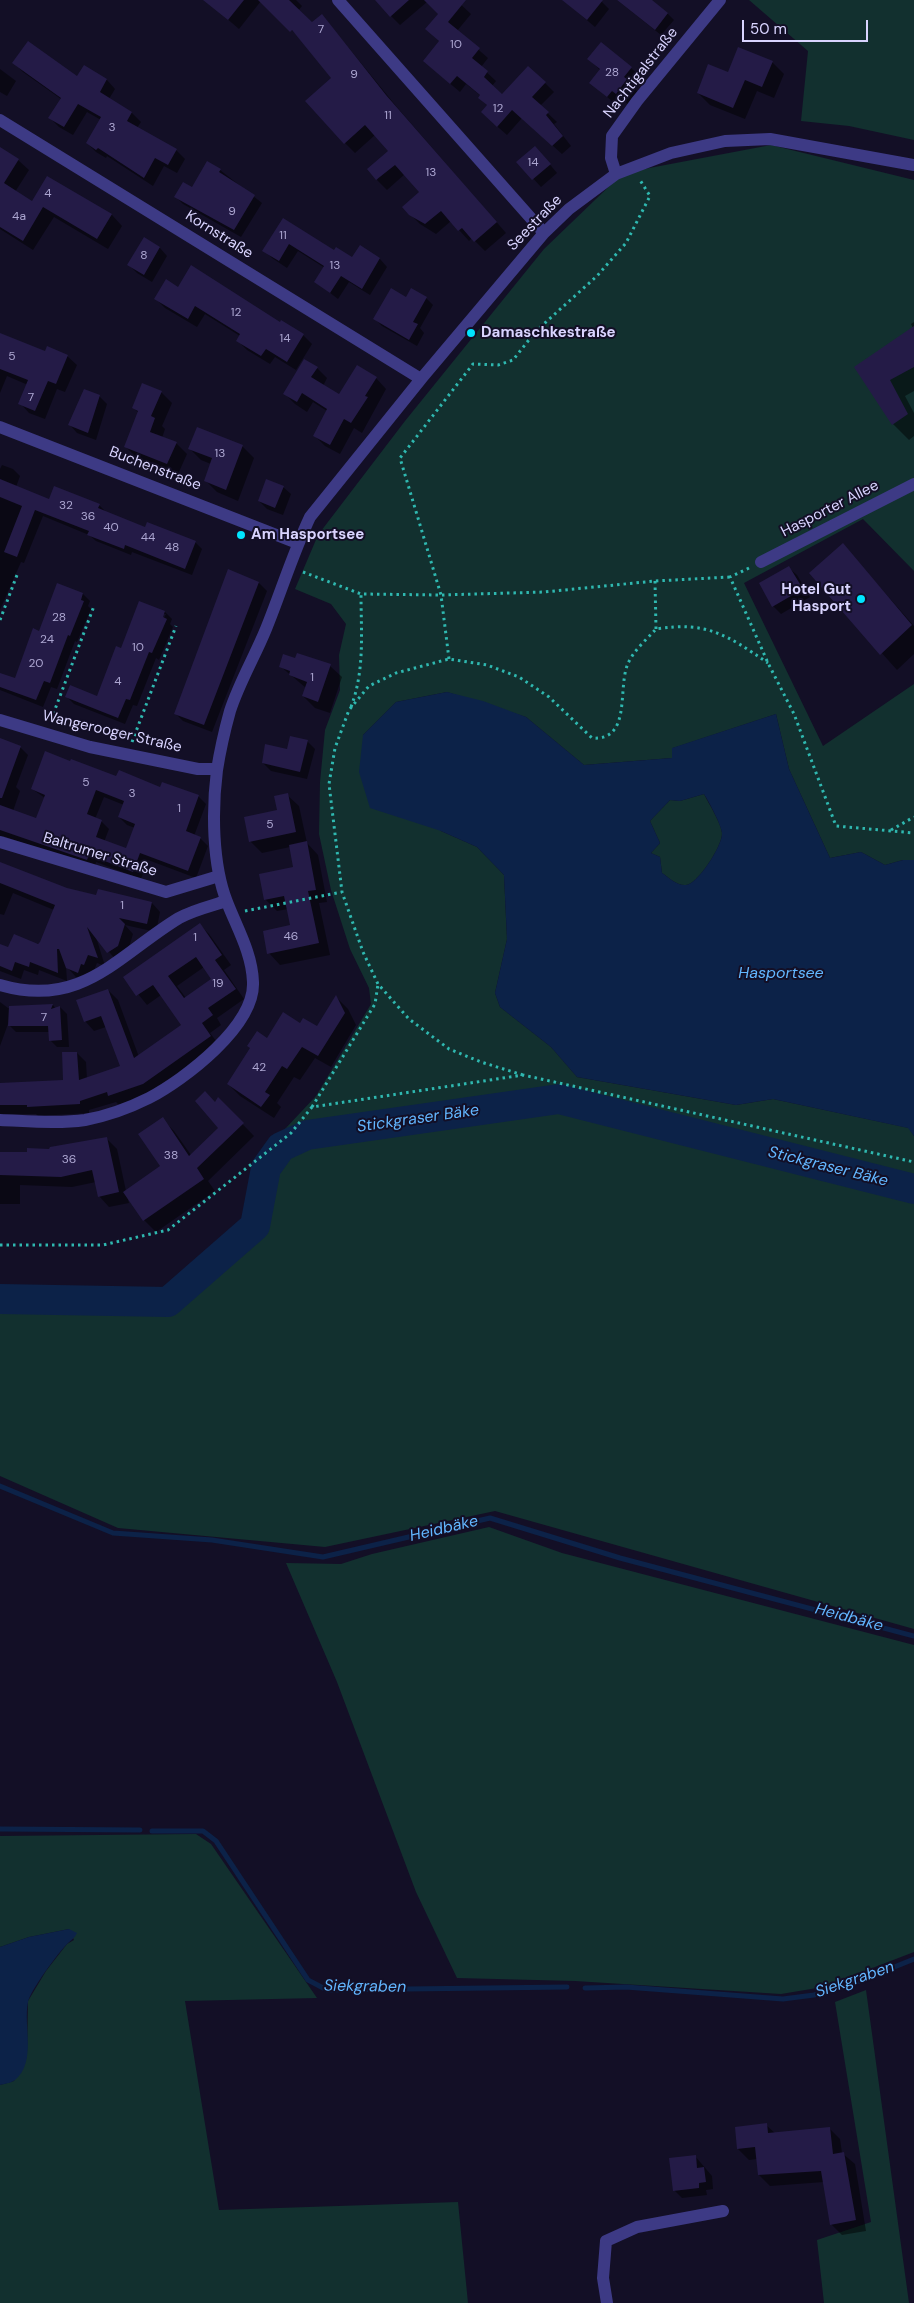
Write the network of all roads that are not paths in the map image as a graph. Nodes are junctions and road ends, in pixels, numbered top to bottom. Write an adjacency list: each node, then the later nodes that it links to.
1 (338, 0): 6 (street)
2 (720, 0): 5 (street, Nachtigalstraße)
3 (0, 120): 7 (street, Kornstraße)
4 (914, 165): 5 (street, Seestraße)
5 (616, 174): 6 (street, Seestraße)
6 (544, 233): 7 (street, Seestraße)
7 (421, 378): 10 (street, Seestraße)
8 (0, 427): 10 (street, Buchenstraße)
9 (914, 484): 11 (street, Hasporter Allee)
10 (297, 543): 13 (street)
11 (761, 562)
12 (0, 720): 13 (street, Wangerooger Straße)
13 (217, 769): 15 (street)
14 (0, 842): 15 (street, Baltrumer Straße)
15 (219, 876): 16 (street)
16 (226, 900): 17 (street); 18 (street)
17 (0, 985)
18 (0, 1120)
19 (723, 2211): 20 (street)
20 (607, 2303)

